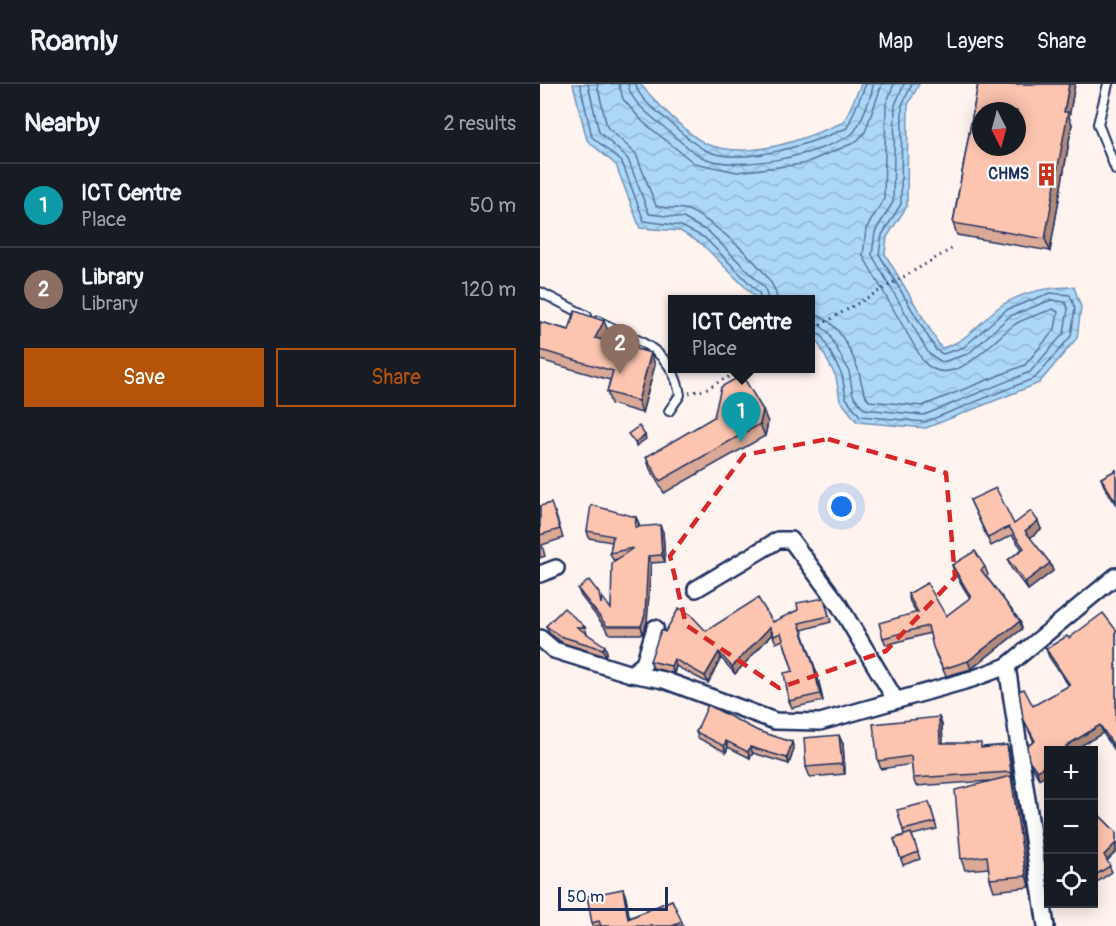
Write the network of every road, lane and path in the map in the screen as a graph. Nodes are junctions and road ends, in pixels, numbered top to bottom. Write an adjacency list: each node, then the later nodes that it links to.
1 (1108, 84): 2 (lane)
2 (1116, 170)
3 (955, 247): 5 (path)
4 (540, 292): 6 (lane)
5 (815, 328)
6 (668, 363)
7 (674, 373): 9 (lane)
8 (737, 373): 9 (path)
9 (680, 395): 10 (lane)
10 (669, 411)
11 (556, 568): 12 (street)
12 (540, 574)
13 (1116, 576): 17 (street)
14 (696, 589): 19 (street)
15 (655, 628): 18 (street)
16 (540, 638): 18 (street)
17 (1006, 666): 19 (street); 20 (street)
18 (631, 674): 19 (street)
19 (895, 699)
20 (1046, 926)

